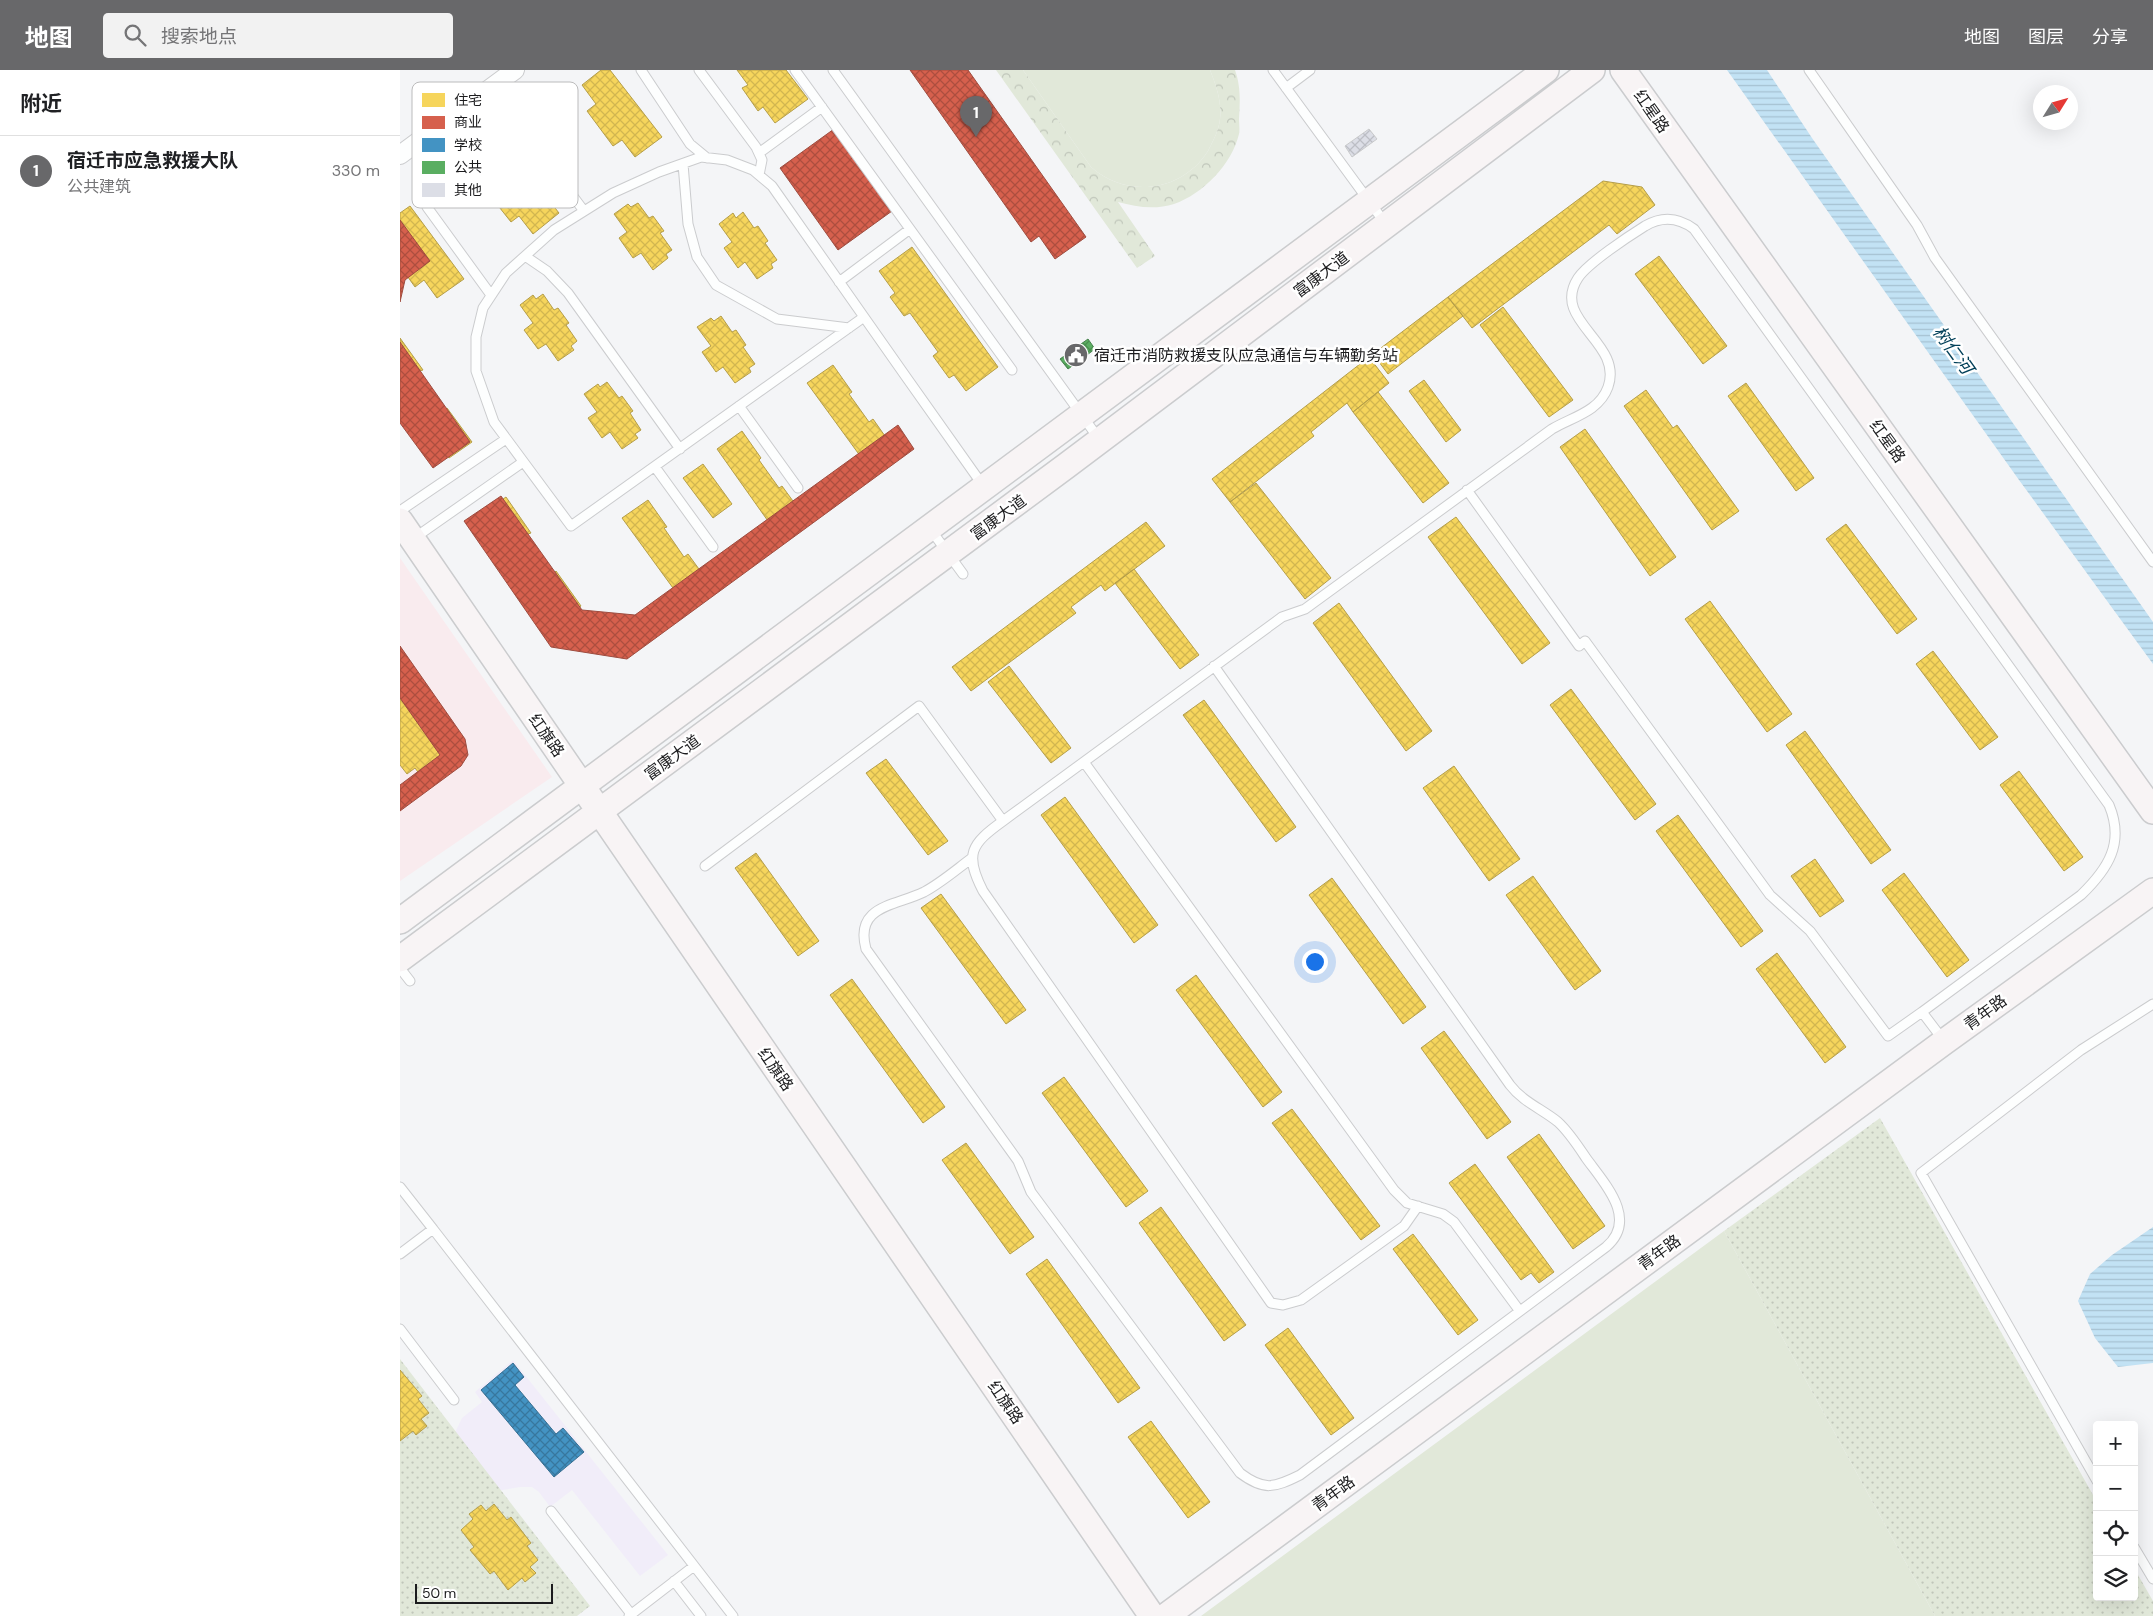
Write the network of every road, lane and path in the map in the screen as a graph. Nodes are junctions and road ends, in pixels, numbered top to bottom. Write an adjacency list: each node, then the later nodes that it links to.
1 (514, 70): 12 (street)
2 (641, 70): 18 (lane)
3 (699, 70): 16 (lane)
4 (795, 70): 14 (lane)
5 (833, 70): 34 (lane)
6 (1272, 70): 13 (lane)
7 (1310, 70): 13 (lane)
8 (1546, 70): 21 (street, 富康大道)
9 (1592, 70): 25 (street, 富康大道)
10 (1623, 70): 53 (street, 红星路)
11 (1809, 70): 47 (lane)
12 (498, 82)
13 (1286, 88): 21 (lane)
14 (822, 107): 16 (lane); 26 (lane)
15 (412, 146): 17 (street)
16 (758, 153): 20 (lane)
17 (400, 155)
18 (707, 158): 19 (lane); 20 (lane)
19 (683, 164): 24 (lane); 31 (lane)
20 (759, 175): 28 (lane)
21 (1370, 202): 25 (lane); 34 (street, 富康大道)
22 (578, 203): 24 (lane)
23 (428, 208): 29 (lane)
24 (584, 211): 27 (lane)
25 (1387, 224): 36 (street, 富康大道)
26 (910, 229): 28 (lane); 32 (lane)
27 (525, 256): 29 (lane); 37 (lane)
28 (839, 282): 30 (lane)
29 (491, 295): 35 (lane)
30 (864, 317): 31 (lane); 40 (lane)
31 (848, 328): 33 (lane)
32 (1012, 370)
33 (739, 406): 37 (lane); 41 (lane)
34 (1081, 415): 36 (lane); 40 (street, 富康大道)
35 (506, 439): 38 (lane); 43 (lane)
36 (1100, 441): 46 (street, 富康大道)
37 (680, 448): 39 (lane)
38 (523, 462): 39 (lane); 43 (lane)
39 (655, 467): 45 (lane)
40 (984, 487): 44 (street, 富康大道)
41 (798, 488)
42 (1466, 490): 49 (lane); 62 (lane); 62 (lane)
43 (403, 526): 51 (street, 红旗路)
44 (929, 528): 46 (lane); 51 (street, 富康大道)
45 (713, 547)
46 (948, 554): 48 (lane); 52 (street, 富康大道)
47 (2153, 562)
48 (963, 574)
49 (1214, 666): 50 (lane); 68 (lane)
50 (1084, 762): 54 (lane); 65 (lane)
51 (582, 785): 52 (street, 红旗路); 58 (street, 富康大道)
52 (599, 811): 60 (street, 富康大道); 80 (street, 红旗路)
53 (2153, 812)
54 (1003, 821): 55 (lane); 56 (lane)
55 (972, 858): 65 (lane); 68 (lane)
56 (706, 866)
57 (2153, 891): 63 (street, 青年路)
58 (400, 921)
59 (400, 968): 60 (lane)
60 (405, 970)
61 (2153, 1004): 71 (lane)
62 (1922, 1012): 63 (lane)
63 (1944, 1042): 81 (street, 青年路)
64 (400, 1188): 66 (lane)
65 (1418, 1206): 68 (lane)
66 (433, 1229): 67 (lane); 74 (lane)
67 (400, 1254)
68 (1519, 1310)
69 (400, 1329): 70 (lane)
70 (454, 1400)
71 (2093, 1474)
72 (551, 1511): 77 (lane)
73 (2138, 1554): 75 (lane)
74 (694, 1566): 76 (lane); 79 (lane)
75 (2153, 1580)
76 (674, 1581): 77 (lane); 78 (lane)
77 (630, 1615)
78 (701, 1616)
79 (733, 1616)
80 (1152, 1616)
81 (1166, 1616)

